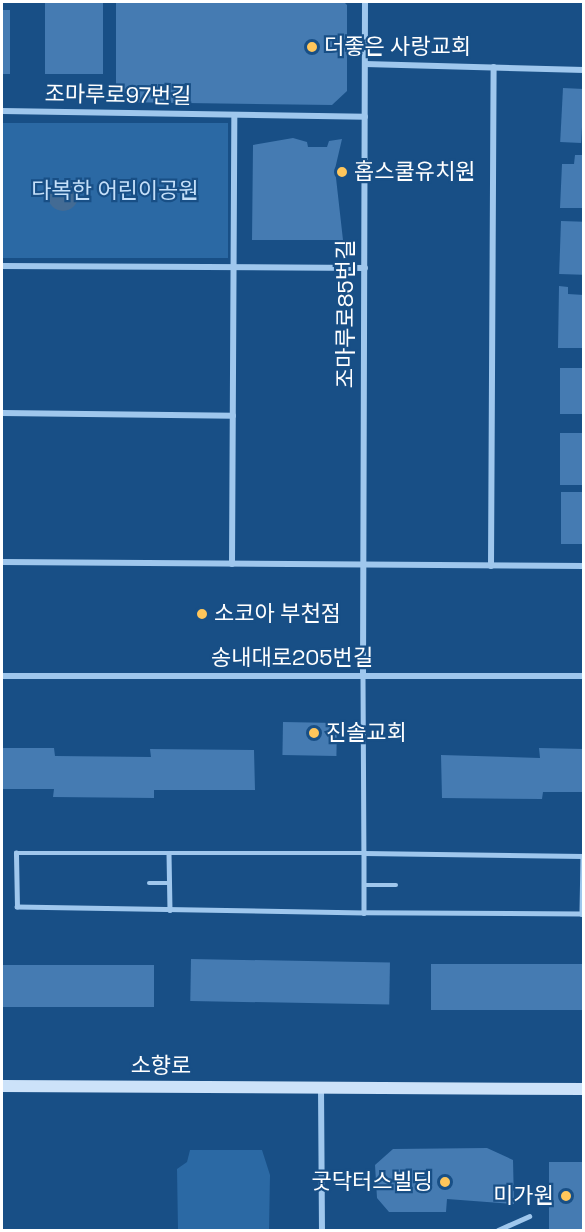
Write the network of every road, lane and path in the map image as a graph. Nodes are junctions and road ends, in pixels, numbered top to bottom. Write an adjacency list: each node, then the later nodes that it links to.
1 (365, 2): 2 (street, 조마루로85번길)
2 (365, 64): 3 (street); 7 (street, 조마루로85번길)
3 (494, 67): 4 (street); 16 (street)
4 (584, 70)
5 (2, 111): 6 (street, 조마루로97번길)
6 (234, 115): 7 (street, 조마루로97번길); 9 (street)
7 (365, 117): 10 (street, 조마루로85번길)
8 (2, 266): 9 (street)
9 (234, 267): 10 (street); 12 (street)
10 (365, 268): 15 (street, 조마루로85번길)
11 (2, 412): 12 (street)
12 (233, 416): 14 (street)
13 (2, 562): 14 (street)
14 (232, 564): 15 (street)
15 (364, 565): 16 (street); 19 (street, 조마루로85번길)
16 (491, 566): 17 (street)
17 (584, 566)
18 (2, 676): 19 (street, 송내대로205번길)
19 (363, 676): 20 (street, 송내대로205번길); 22 (lane)
20 (584, 676)
21 (169, 853): 22 (lane); 24 (lane); 27 (lane)
22 (364, 853): 25 (lane); 28 (lane)
23 (149, 883): 24 (lane)
24 (170, 883): 27 (lane)
25 (364, 885): 26 (lane); 28 (lane)
26 (396, 885)
27 (170, 910): 28 (lane)
28 (364, 913)
29 (2, 1086): 30 (street, 소향로)
30 (321, 1088): 31 (street, 소향로); 33 (street)
31 (584, 1089)
32 (529, 1216): 34 (lane)
33 (322, 1230)
34 (498, 1230)

